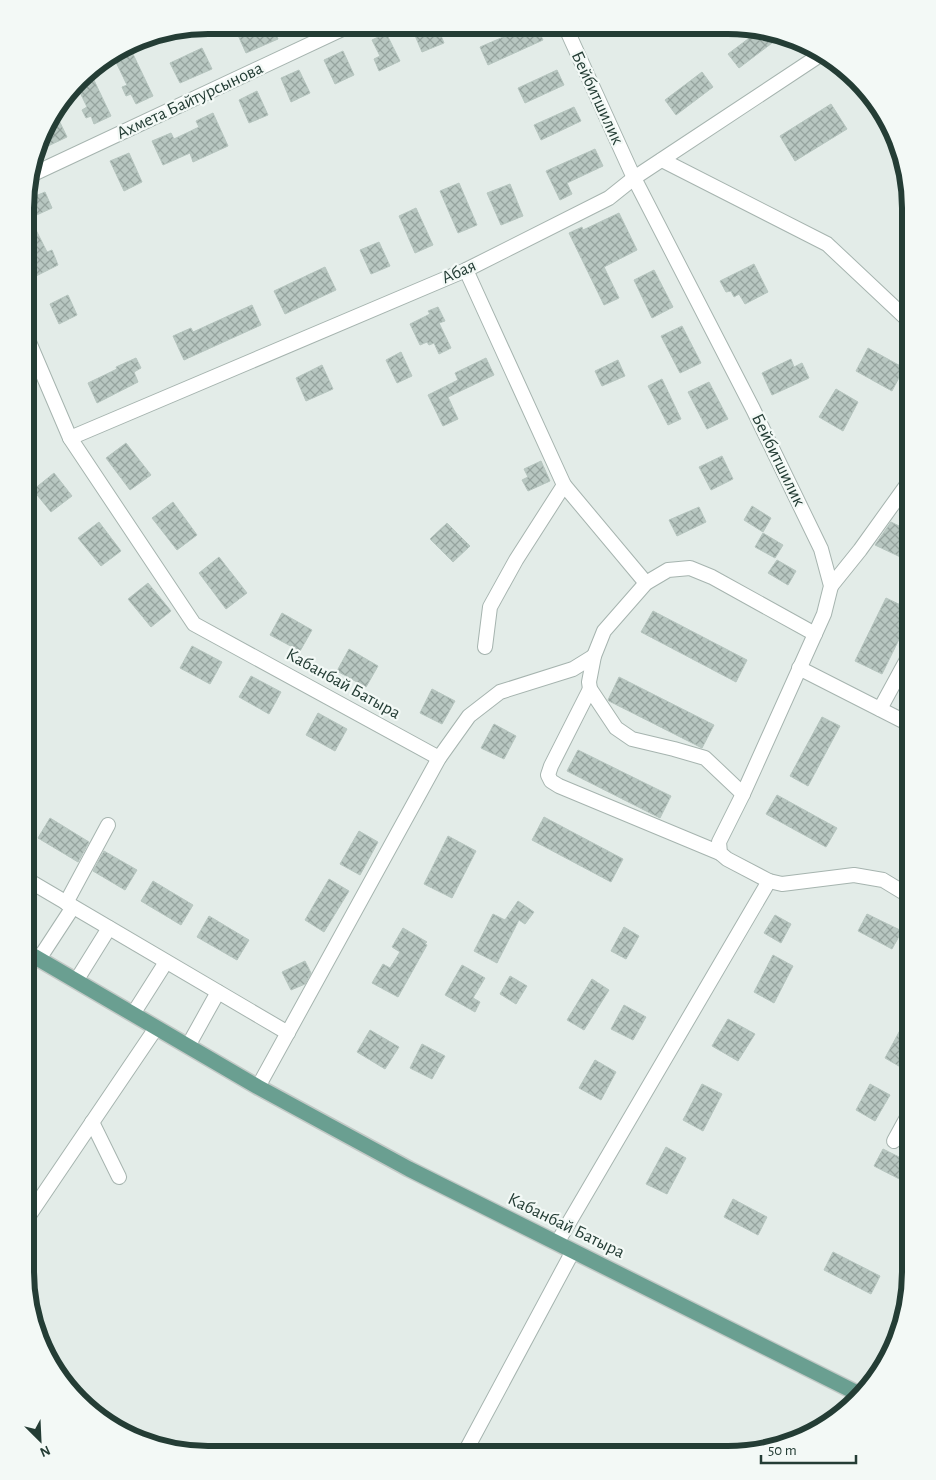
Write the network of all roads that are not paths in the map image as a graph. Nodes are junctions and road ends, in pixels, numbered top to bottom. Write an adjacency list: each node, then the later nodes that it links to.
1 (332, 34): 5 (street, Ахмета Байтурсынова)
2 (569, 34): 6 (street, Бейбитшилик)
3 (816, 58): 4 (street, Абая)
4 (662, 160): 6 (street, Абая); 8 (street)
5 (38, 172)
6 (634, 178): 7 (street, Абая); 14 (street, Бейбитшилик)
7 (466, 270): 10 (street, Абая); 11 (street)
8 (902, 315)
9 (34, 354): 10 (street, Кабанбай Батыра)
10 (70, 438): 23 (street, Кабанбай Батыра)
11 (564, 485): 13 (street); 16 (street)
12 (902, 492): 14 (street)
13 (646, 583): 15 (street); 17 (street)
14 (830, 586): 15 (street, Бейбитшилик)
15 (815, 634): 18 (street, Бейбитшилик)
16 (485, 647)
17 (594, 656): 20 (street); 23 (street)
18 (799, 668): 21 (street); 24 (street, Бейбитшилик)
19 (902, 669): 21 (street)
20 (590, 689): 24 (street); 26 (street)
21 (880, 709): 22 (street)
22 (902, 720)
23 (439, 758): 39 (street)
24 (743, 794): 26 (street, Бейбитшилик)
25 (108, 825): 30 (street)
26 (720, 853): 27 (street)
27 (769, 881): 29 (street); 47 (street)
28 (34, 884): 30 (street)
29 (902, 892)
30 (69, 905): 31 (street); 32 (street)
31 (109, 928): 34 (street); 35 (street)
32 (34, 952)
33 (34, 956): 35 (main road, Кабанбай Батыра)
34 (166, 962): 36 (street); 37 (street)
35 (76, 981): 37 (main road, Кабанбай Батыра)
36 (218, 992): 39 (street); 40 (street)
37 (133, 1014): 38 (main road, Кабанбай Батыра)
38 (156, 1028): 40 (main road, Кабанбай Батыра); 42 (street)
39 (288, 1033): 41 (street)
40 (188, 1046): 41 (main road, Кабанбай Батыра)
41 (258, 1087): 47 (main road, Кабанбай Батыра)
42 (92, 1122): 45 (street); 46 (street)
43 (902, 1126): 44 (street)
44 (894, 1141)
45 (119, 1177)
46 (34, 1207)
47 (557, 1243): 48 (main road, Кабанбай Батыра)
48 (573, 1251): 49 (main road, Кабанбай Батыра); 50 (street)
49 (854, 1392)
50 (468, 1446)

